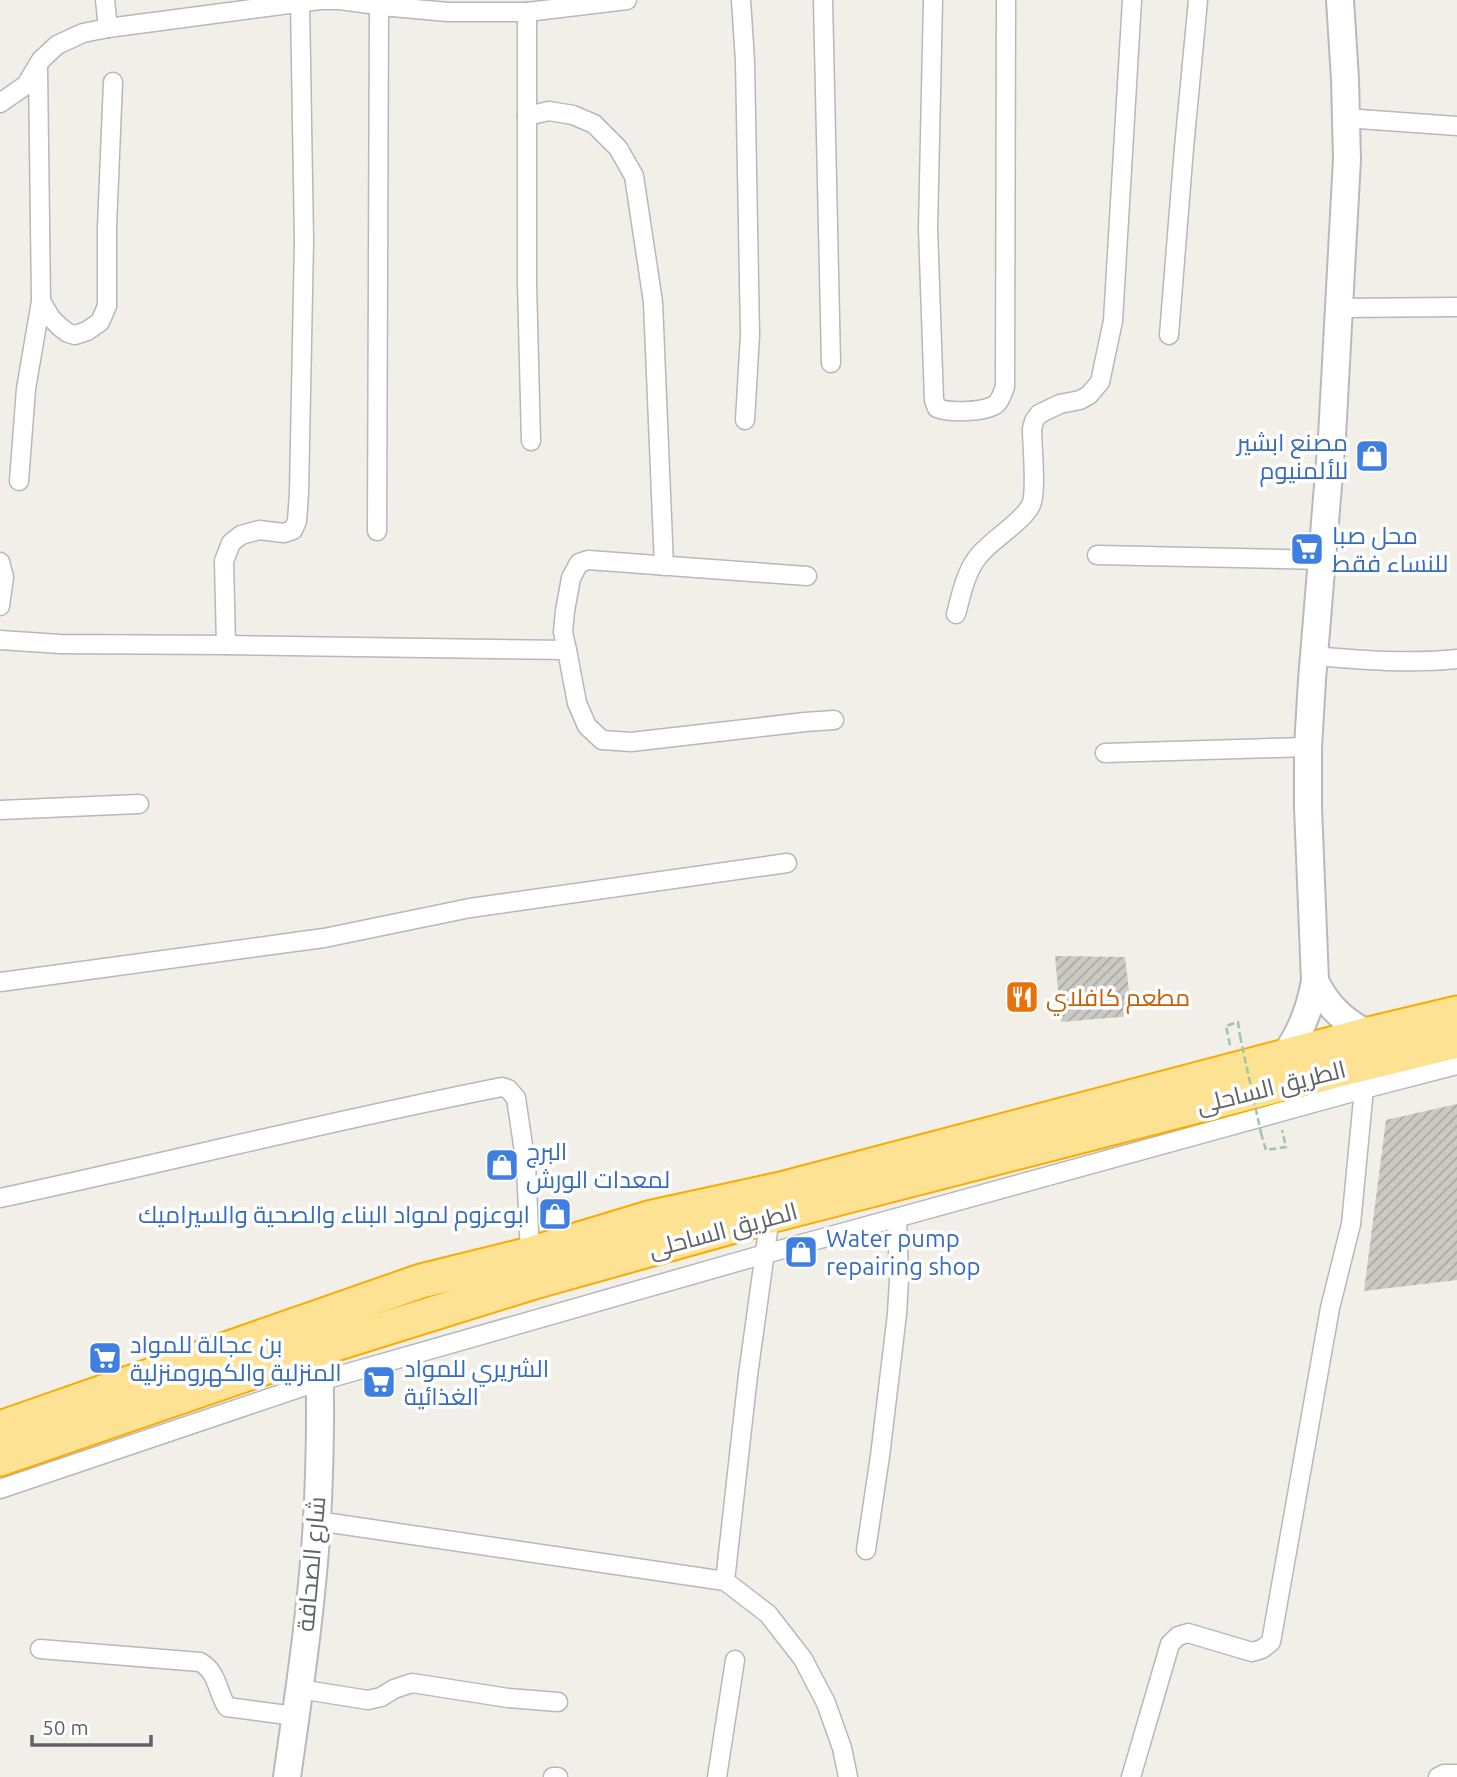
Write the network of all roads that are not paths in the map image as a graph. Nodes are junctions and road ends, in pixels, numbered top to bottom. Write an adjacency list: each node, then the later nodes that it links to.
1 (105, 0): 14 (street)
2 (627, 0): 13 (street)
3 (741, 0): 26 (street)
4 (823, 0): 25 (street)
5 (933, 0): 6 (street)
6 (1006, 0)
7 (1132, 0): 36 (street)
8 (1198, 0): 24 (street)
9 (1340, 0): 19 (street)
10 (300, 2): 11 (street); 14 (street); 38 (street)
11 (379, 5): 12 (street); 29 (street)
12 (449, 6): 13 (street)
13 (527, 12): 18 (street)
14 (108, 28): 15 (street)
15 (38, 66): 17 (street); 21 (street)
16 (113, 82): 21 (street)
17 (0, 103)
18 (527, 116): 27 (street); 33 (street)
19 (1345, 118): 20 (street); 22 (street)
20 (1457, 126)
21 (41, 301): 28 (street)
22 (1340, 307): 23 (street); 31 (street)
23 (1457, 307)
24 (1170, 335)
25 (831, 363)
26 (746, 420)
27 (531, 441)
28 (19, 481)
29 (377, 531)
30 (1097, 555): 31 (street)
31 (1323, 560): 40 (street)
32 (0, 562): 35 (street)
33 (664, 566): 34 (street); 39 (street)
34 (807, 576)
35 (0, 606)
36 (956, 614)
37 (0, 640): 38 (street)
38 (226, 645): 39 (street)
39 (567, 650): 42 (street)
40 (1314, 656): 41 (street); 43 (street)
41 (1457, 659)
42 (834, 720)
43 (1308, 747): 44 (street); 48 (street)
44 (1105, 753)
45 (139, 804): 46 (street)
46 (0, 810)
47 (787, 863): 49 (street)
48 (1315, 981): 51 (street); 53 (street)
49 (0, 982)
50 (1457, 1013): 51 (highway, الطريق الساحلى)
51 (1369, 1034): 53 (highway, الطريق الساحلى)
52 (1457, 1041): 57 (highway, الطريق الساحلى)
53 (1284, 1056): 59 (highway, الطريق الساحلى)
54 (1457, 1065): 55 (street)
55 (1364, 1089): 58 (street); 79 (street)
56 (0, 1198): 59 (street)
57 (770, 1216): 60 (street); 61 (highway, الطريق الساحلى)
58 (897, 1218): 60 (street); 66 (street)
59 (530, 1254): 62 (highway, الطريق الساحلى)
60 (765, 1254): 61 (street); 67 (street)
61 (320, 1365): 63 (highway, الطريق الساحلى); 64 (street); 65 (street, شارع الصحافة)
62 (0, 1428)
63 (0, 1459)
64 (0, 1489)
65 (317, 1521): 67 (street); 70 (street, شارع الصحافة)
66 (866, 1550)
67 (725, 1581): 78 (street)
68 (40, 1649): 72 (street)
69 (736, 1660): 77 (street)
70 (299, 1689): 71 (street); 72 (street, شارع الصحافة)
71 (558, 1702)
72 (295, 1716): 74 (street, شارع الصحافة)
73 (1457, 1774): 80 (street)
74 (287, 1777)
75 (553, 1777): 76 (street)
76 (558, 1777)
77 (717, 1777)
78 (848, 1777)
79 (1131, 1777)
80 (1438, 1777)

